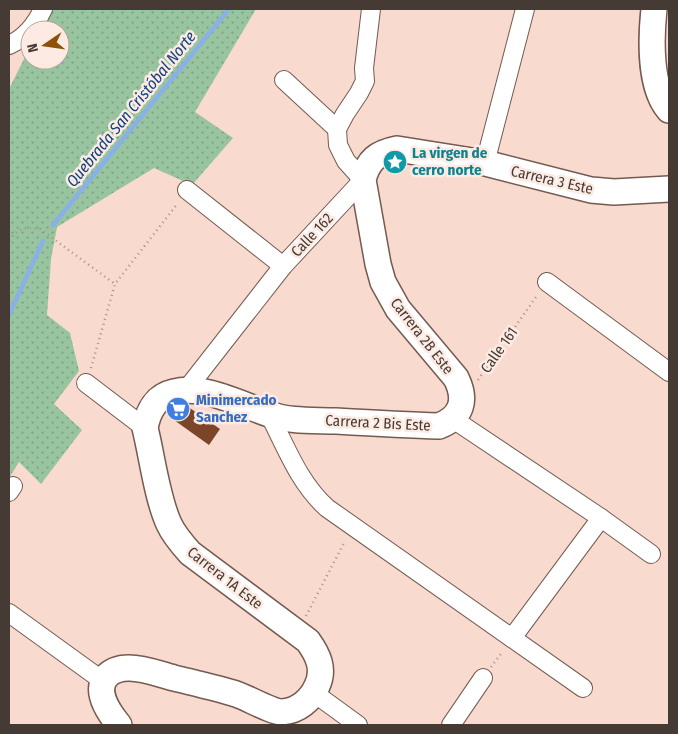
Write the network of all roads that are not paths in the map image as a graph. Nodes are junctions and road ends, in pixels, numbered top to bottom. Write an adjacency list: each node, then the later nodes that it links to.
1 (43, 9): 5 (street)
2 (370, 9): 8 (street)
3 (525, 9): 9 (street)
4 (654, 9): 7 (street)
5 (9, 45)
6 (284, 80): 8 (street)
7 (664, 102)
8 (337, 129): 10 (street)
9 (485, 163): 10 (street, Carrera 3 Este); 11 (street, Carrera 3 Este)
10 (363, 180): 13 (street, Calle 162); 18 (street, Carrera 2B Este)
11 (669, 189)
12 (187, 190): 13 (street)
13 (283, 266): 17 (street, Calle 162)
14 (547, 282): 15 (street)
15 (669, 372)
16 (86, 383): 20 (street)
17 (186, 390): 19 (street, Carrera 2 Bis Este); 20 (street)
18 (457, 411): 19 (street, Carrera 2 Bis Este); 21 (street, Carrera 2 Bis Este)
19 (270, 414): 24 (street)
20 (145, 428): 28 (street, Carrera 1A Este)
21 (602, 518): 22 (street, Carrera 2 Bis Este); 24 (street)
22 (650, 554)
23 (9, 613): 26 (street)
24 (512, 638): 27 (street)
25 (483, 678): 31 (street)
26 (103, 681): 28 (street); 29 (street)
27 (583, 688)
28 (314, 693): 30 (street)
29 (118, 725)
30 (358, 725)
31 (451, 725)

